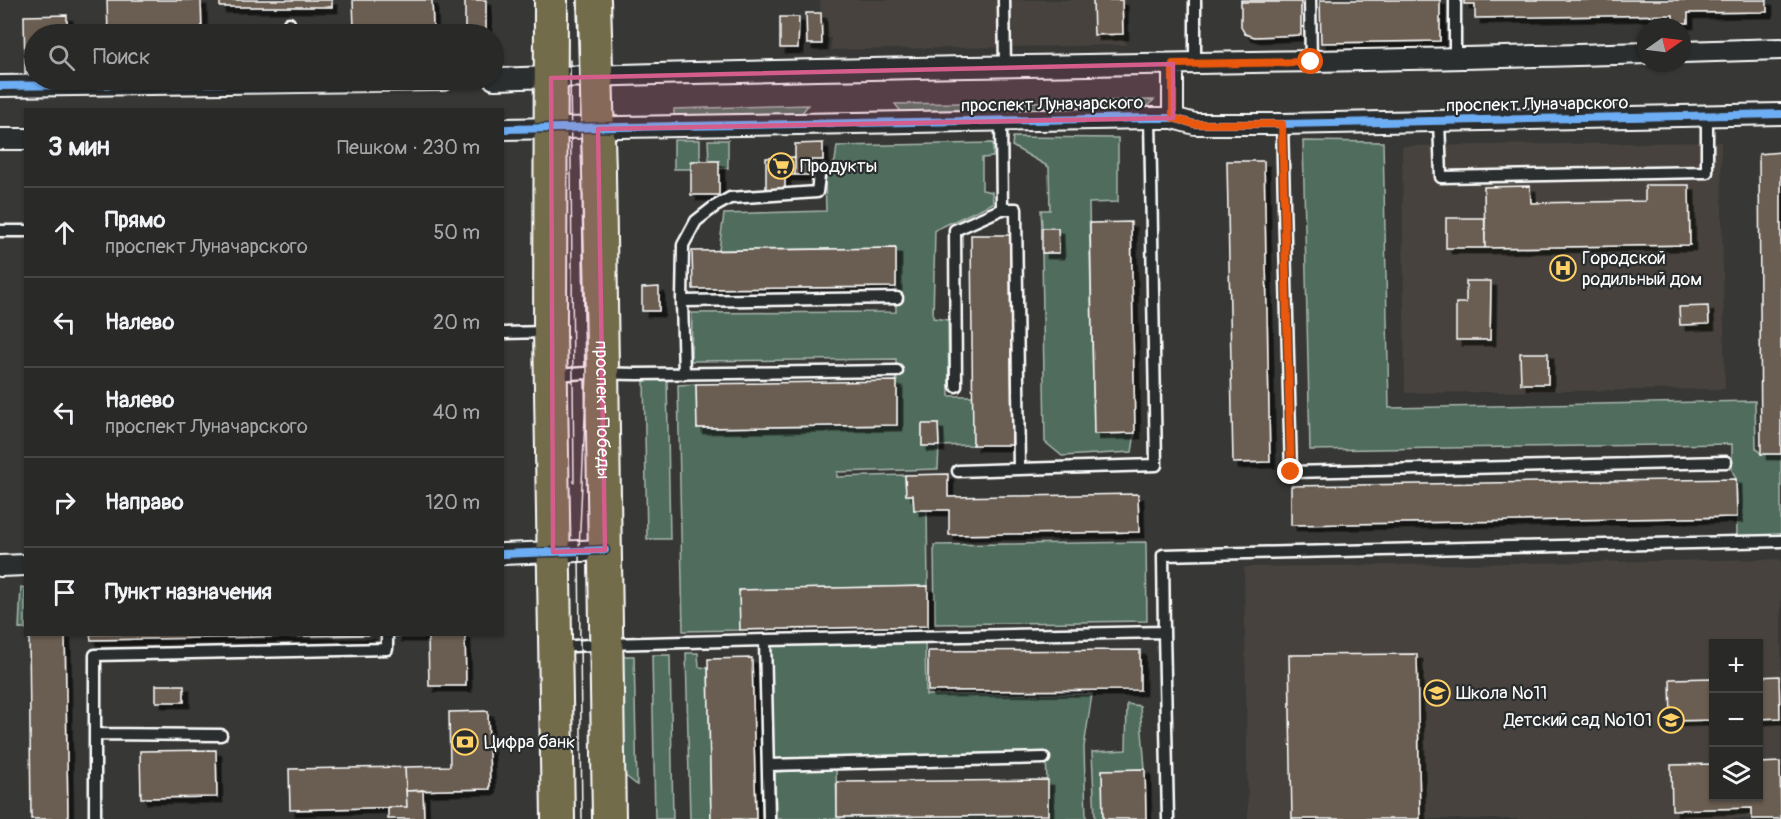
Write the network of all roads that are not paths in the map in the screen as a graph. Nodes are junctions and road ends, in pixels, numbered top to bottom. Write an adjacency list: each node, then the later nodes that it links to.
1 (551, 0): 16 (main road)
2 (594, 0): 15 (main road, проспект Победы)
3 (1004, 0): 14 (lane)
4 (1195, 0): 12 (lane)
5 (1310, 0): 11 (lane)
6 (1455, 0): 10 (lane)
7 (1781, 49): 8 (street)
8 (1691, 52)
9 (1637, 53): 10 (street)
10 (1455, 59): 11 (street)
11 (1311, 62): 12 (street)
12 (1195, 63): 13 (street)
13 (1173, 64): 14 (street); 23 (street)
14 (1005, 66): 15 (street)
15 (596, 76): 16 (street); 29 (main road, проспект Победы)
16 (551, 78): 17 (street); 28 (main road)
17 (504, 79)
18 (0, 86): 19 (street)
19 (24, 86)
20 (1781, 114): 21 (street, проспект Луначарского)
21 (1707, 117): 25 (street, проспект Луначарского); 25 (lane)
22 (1150, 118): 23 (street, проспект Луначарского); 24 (street, проспект Луначарского); 46 (lane)
23 (1173, 118): 26 (street, проспект Луначарского)
24 (1001, 120): 29 (street, проспект Луначарского); 33 (lane)
25 (1439, 120): 26 (street, проспект Луначарского)
26 (1282, 124): 45 (lane)
27 (504, 129): 28 (street, проспект Луначарского)
28 (552, 129): 29 (street, проспект Луначарского); 38 (main road)
29 (598, 129): 41 (main road, проспект Победы)
30 (0, 139): 31 (street)
31 (24, 139)
32 (819, 176): 37 (lane)
33 (1002, 209): 44 (lane); 46 (lane)
34 (0, 231): 35 (lane)
35 (24, 231)
36 (897, 298): 37 (lane)
37 (682, 301): 42 (lane)
38 (550, 332): 39 (lane); 43 (main road)
39 (504, 333)
40 (897, 371): 42 (lane)
41 (602, 374): 42 (lane); 43 (lane); 49 (main road, проспект Победы)
42 (684, 374)
43 (552, 375): 50 (main road)
44 (956, 386)
45 (1726, 462)
46 (1019, 469): 47 (lane)
47 (958, 471)
48 (1781, 541): 54 (lane)
49 (605, 550): 50 (street); 57 (main road, проспект Победы)
50 (553, 552): 51 (street); 58 (main road)
51 (504, 554)
52 (24, 565): 53 (street)
53 (0, 566)
54 (1164, 632): 56 (lane); 67 (lane)
55 (387, 636): 59 (lane)
56 (765, 640): 57 (lane); 62 (lane)
57 (606, 644): 58 (lane); 65 (main road, проспект Победы)
58 (556, 647): 64 (main road)
59 (95, 734): 60 (lane); 63 (lane)
60 (221, 735)
61 (1044, 758): 62 (lane)
62 (768, 765): 66 (lane)
63 (95, 819)
64 (558, 819)
65 (609, 819)
66 (769, 819)
67 (1168, 819)

